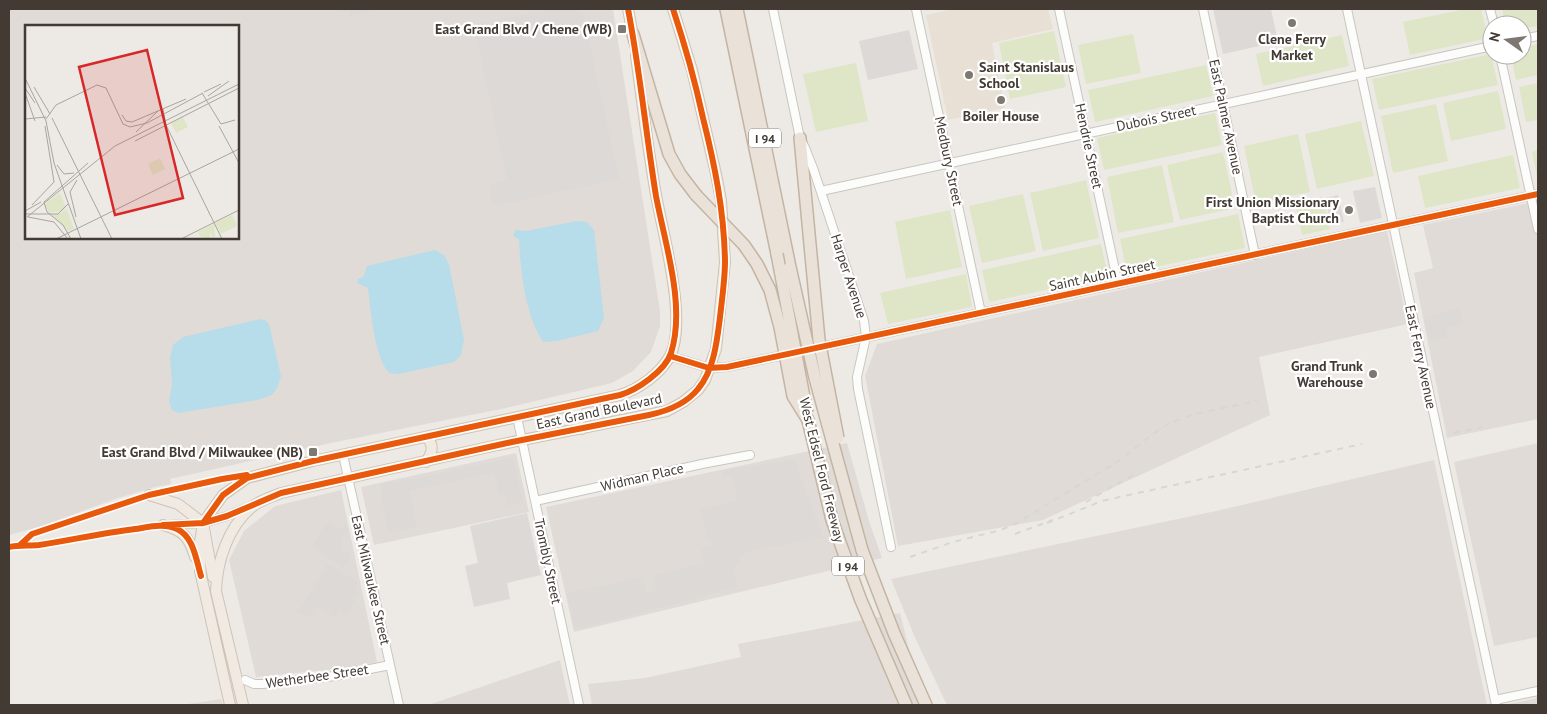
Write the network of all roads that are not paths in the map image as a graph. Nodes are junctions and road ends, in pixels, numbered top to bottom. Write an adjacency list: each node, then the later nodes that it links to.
1 (628, 9): 10 (main road)
2 (673, 9): 27 (main road, East Grand Boulevard)
3 (726, 9): 30 (highway, West Edsel Ford Freeway / I 94, bridge)
4 (737, 9): 44 (highway, I 94, bridge)
5 (773, 9): 16 (street, Harper Avenue)
6 (916, 9): 17 (street, Medbury Street)
7 (1059, 9): 15 (street, Hendrie Street)
8 (1203, 9): 14 (street, East Palmer Avenue)
9 (1347, 9): 13 (street, East Ferry Avenue)
10 (632, 34): 26 (main road); 30 (highway, bridge)
11 (1482, 48): 13 (street, Dubois Street)
12 (1502, 65): 19 (street)
13 (1361, 74): 14 (street, Dubois Street); 20 (street, East Ferry Avenue)
14 (1223, 104): 15 (street, Dubois Street); 22 (street, East Palmer Avenue)
15 (1086, 134): 17 (street, Dubois Street); 23 (street, Hendrie Street)
16 (800, 138): 18 (street, Harper Avenue); 44 (highway, bridge)
17 (949, 163): 18 (street, Dubois Street); 24 (street, Medbury Street)
18 (820, 191): 25 (street, Harper Avenue)
19 (1535, 195): 20 (street, Saint Aubin Street); 21 (street)
20 (1393, 224): 22 (street, Saint Aubin Street); 50 (street, East Ferry Avenue)
21 (1538, 229)
22 (1256, 255): 23 (street, Saint Aubin Street)
23 (1118, 284): 24 (street, Saint Aubin Street)
24 (981, 313): 25 (street, Saint Aubin Street)
25 (866, 337): 27 (street, Saint Aubin Street); 43 (street, Harper Avenue)
26 (670, 356): 27 (street, Saint Aubin Street); 28 (main road, East Grand Boulevard)
27 (709, 368): 31 (main road, East Grand Boulevard)
28 (578, 404): 29 (main road, East Grand Boulevard); 31 (main road)
29 (517, 417): 32 (main road, East Grand Boulevard); 33 (street, Trombly Street)
30 (808, 420): 55 (highway, West Edsel Ford Freeway / I 94)
31 (582, 429): 33 (main road, East Grand Boulevard)
32 (426, 437): 34 (main road, East Grand Boulevard); 36 (main road)
33 (522, 441): 36 (main road, East Grand Boulevard); 39 (street, Trombly Street)
34 (343, 455): 37 (street, East Milwaukee Street); 41 (main road, East Grand Boulevard)
35 (750, 455): 39 (street, Widman Place)
36 (426, 462): 37 (main road, East Grand Boulevard)
37 (348, 479): 40 (main road, East Grand Boulevard); 47 (street, East Milwaukee Street)
38 (149, 495): 41 (main road)
39 (535, 501): 54 (street, Trombly Street)
40 (254, 506): 41 (street); 46 (main road)
41 (202, 523): 42 (street); 45 (main road); 46 (main road)
42 (163, 526): 45 (main road)
43 (891, 547)
44 (862, 550): 56 (highway, I 94)
45 (201, 576): 51 (main road)
46 (216, 591): 52 (main road)
47 (390, 665): 48 (street, Wetherbee Street); 53 (street, East Milwaukee Street)
48 (245, 680)
49 (1538, 691): 50 (street)
50 (1496, 703)
51 (230, 705)
52 (243, 705)
53 (399, 705)
54 (580, 705)
55 (906, 705)
56 (926, 705)

